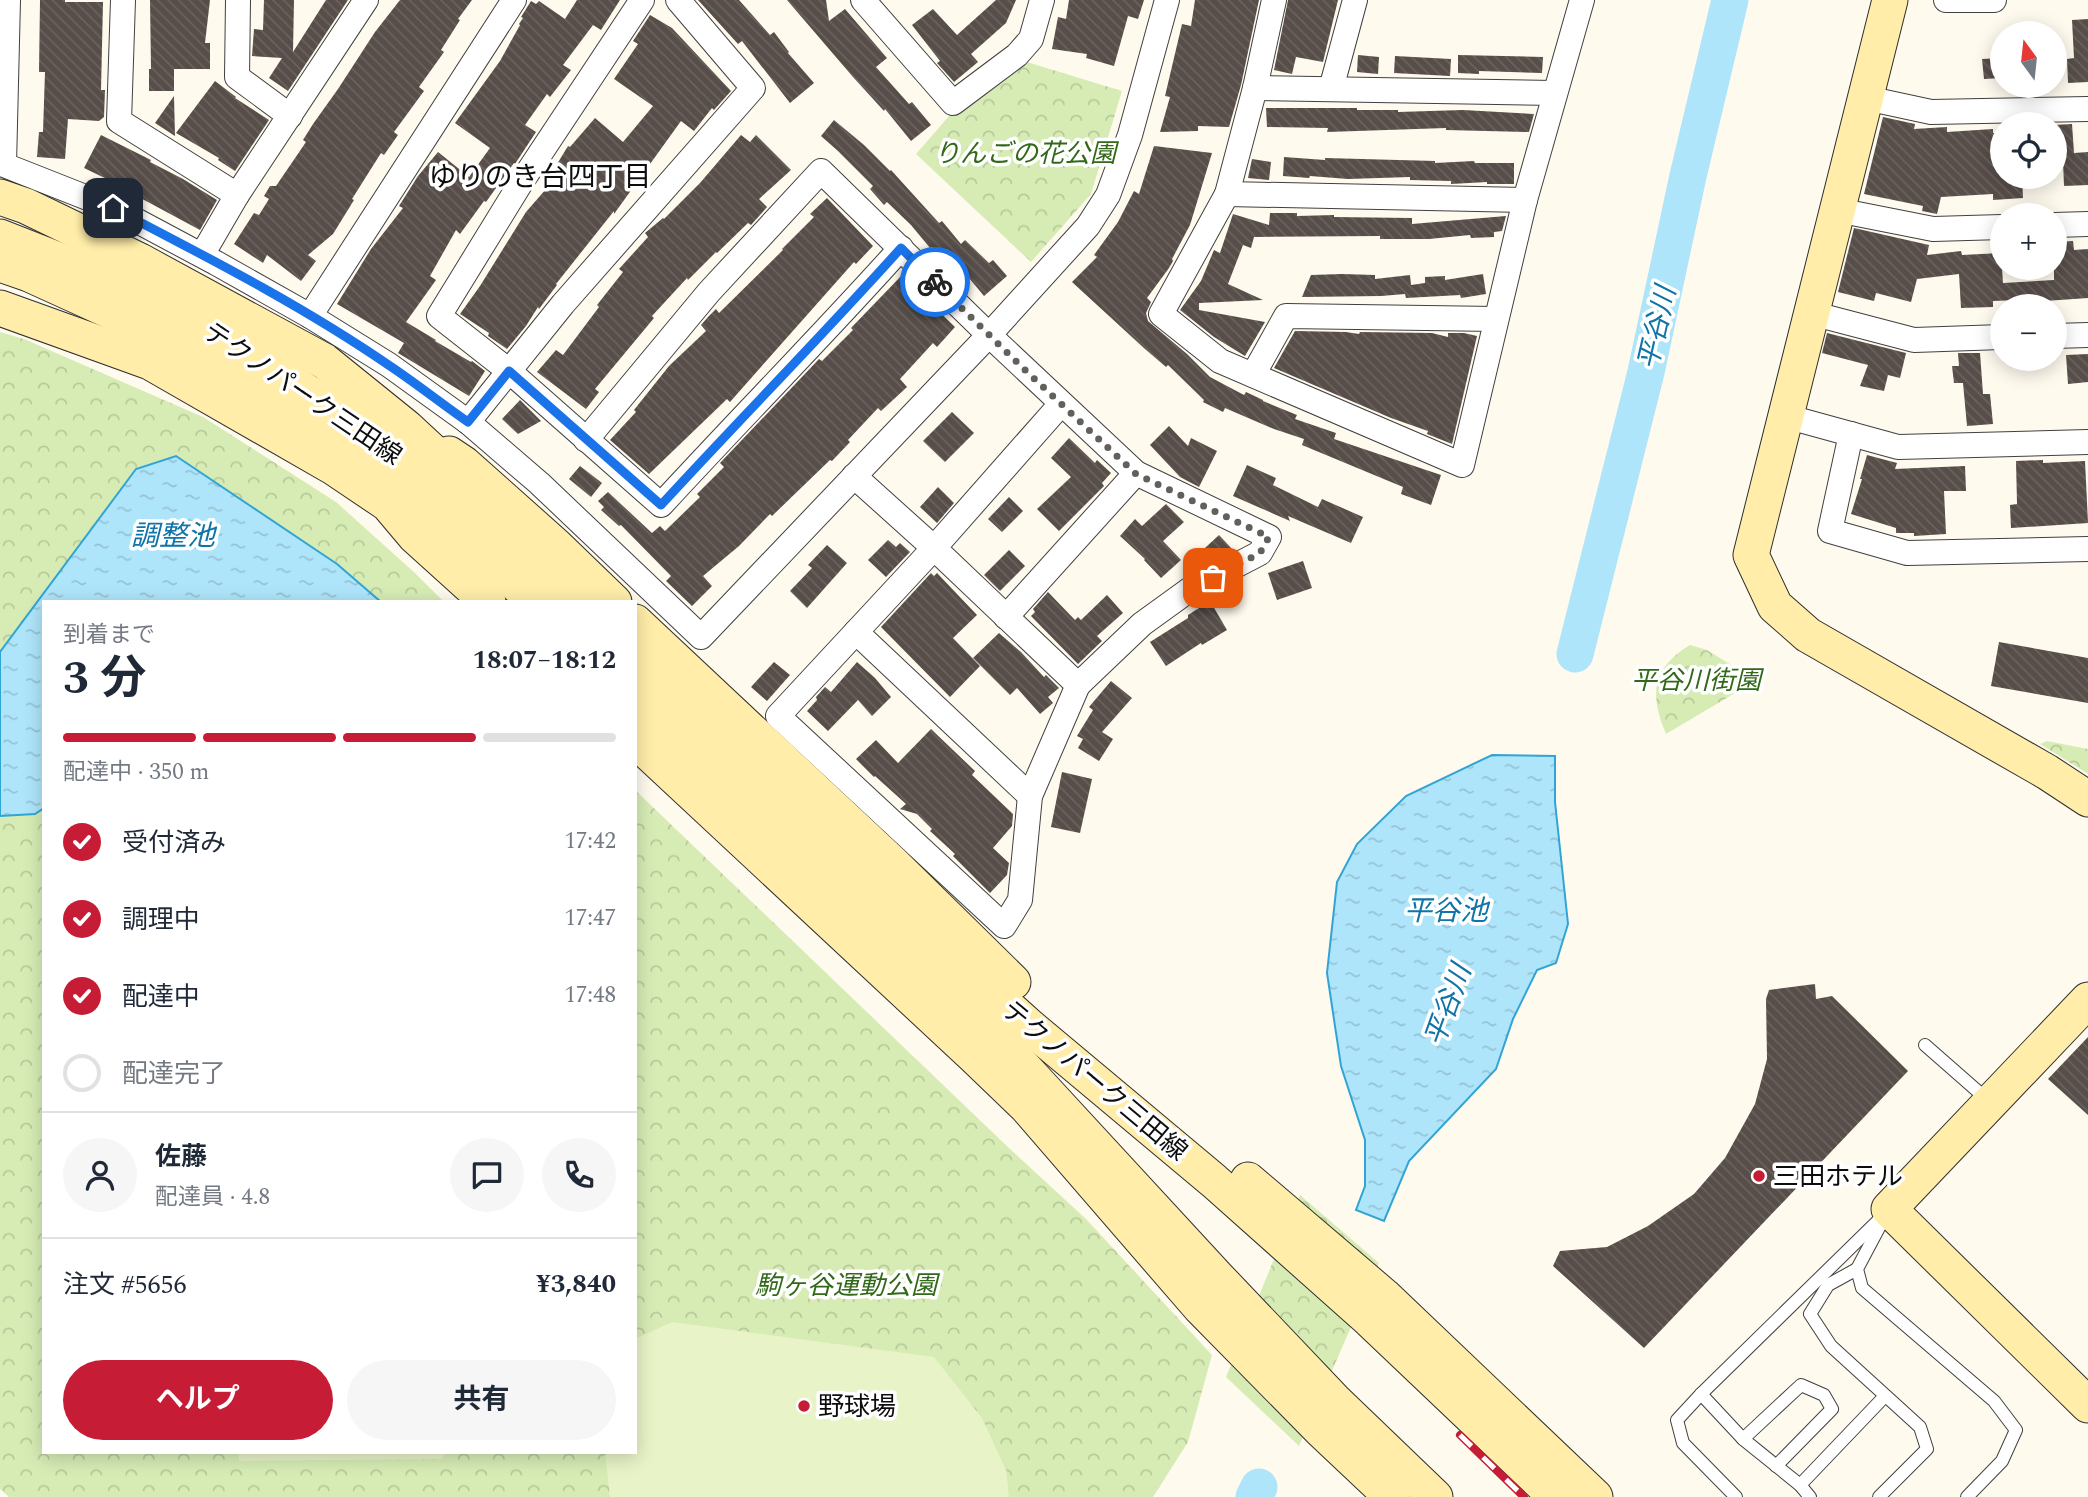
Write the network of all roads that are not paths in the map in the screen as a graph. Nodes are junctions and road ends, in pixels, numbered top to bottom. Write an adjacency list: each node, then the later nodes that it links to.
1 (8, 0): 33 (street)
2 (123, 0): 24 (street)
3 (237, 0): 22 (street)
4 (366, 0): 22 (street)
5 (514, 0): 37 (street)
6 (642, 0): 43 (street)
7 (678, 0): 43 (street)
8 (863, 0): 9 (street)
9 (1042, 0)
10 (1167, 0): 39 (street)
11 (1274, 0): 17 (street)
12 (1355, 0): 18 (street)
13 (1582, 0): 19 (street)
14 (1890, 0): 20 (main road)
15 (1946, 0): 16 (street)
16 (1994, 0)
17 (1255, 88): 18 (street); 23 (street)
18 (1331, 89): 19 (street)
19 (1554, 93): 26 (street)
20 (1866, 98): 21 (street); 27 (main road)
21 (2088, 109)
22 (290, 116): 24 (street)
23 (1227, 194): 26 (street); 44 (street)
24 (237, 195): 33 (street)
25 (0, 197): 48 (main road)
26 (1525, 200): 38 (street)
27 (1837, 210): 30 (street); 36 (main road)
28 (2088, 224): 29 (street)
29 (2067, 225)
30 (1990, 227)
31 (0, 237): 57 (main road, テクノパーク三田線)
32 (901, 248): 39 (street); 50 (street); 50 (street)
33 (202, 255): 37 (street)
34 (0, 264): 60 (main road, テクノパーク三田線)
35 (0, 308): 54 (main road)
36 (1811, 313): 42 (street); 46 (main road)
37 (310, 316): 47 (street)
38 (1496, 319): 44 (street); 44 (street)
39 (989, 335): 45 (street); 53 (street)
40 (2088, 335): 41 (street)
41 (2067, 336)
42 (1990, 337)
43 (509, 371): 47 (street); 50 (street)
44 (1253, 375)
45 (1061, 404): 52 (street); 55 (street)
46 (1785, 416): 49 (street); 71 (main road)
47 (468, 422): 53 (street)
48 (407, 428): 57 (main road); 62 (main road)
49 (1851, 434): 51 (street); 56 (street)
50 (586, 440)
51 (2088, 442)
52 (1136, 474): 63 (street); 67 (street)
53 (854, 476): 55 (street)
54 (388, 504): 58 (main road); 59 (main road)
55 (934, 548): 63 (street); 65 (street)
56 (2088, 549)
57 (521, 553): 61 (main road, テクノパーク三田線)
58 (486, 600)
59 (511, 600)
60 (533, 600)
61 (571, 600)
62 (612, 600)
63 (1006, 617): 67 (street)
64 (637, 624): 73 (main road)
65 (856, 632): 70 (street); 70 (street)
66 (637, 662): 72 (main road, テクノパーク三田線)
67 (1078, 685): 70 (street)
68 (637, 699): 72 (main road, テクノパーク三田線)
69 (637, 742): 76 (main road)
70 (1030, 796)
71 (2088, 799)
72 (828, 863): 73 (main road); 76 (main road); 78 (main road, テクノパーク三田線); 85 (main road, テクノパーク三田線)
73 (1025, 993): 78 (main road)
74 (2088, 1000): 77 (main road)
75 (1925, 1045): 77 (lane)
76 (974, 1056): 85 (main road)
77 (1990, 1102): 79 (main road)
78 (1219, 1169): 81 (main road, テクノパーク三田線)
79 (1889, 1209): 80 (lane); 82 (lane); 84 (main road)
80 (1857, 1269): 83 (lane); 96 (lane)
81 (1377, 1308): 91 (main road, テクノパーク三田線); 92 (main road)
82 (1701, 1394): 86 (lane); 93 (lane)
83 (1885, 1396): 88 (lane); 95 (lane)
84 (2088, 1405)
85 (1327, 1415): 89 (main road); 90 (main road, テクノパーク三田線)
86 (1743, 1439): 87 (lane); 87 (lane)
87 (1776, 1466): 88 (lane)
88 (1800, 1485): 94 (lane)
89 (1392, 1497)
90 (1436, 1497)
91 (1556, 1497)
92 (1595, 1497)
93 (1736, 1497)
94 (1810, 1497)
95 (1879, 1497)
96 (1966, 1497)

